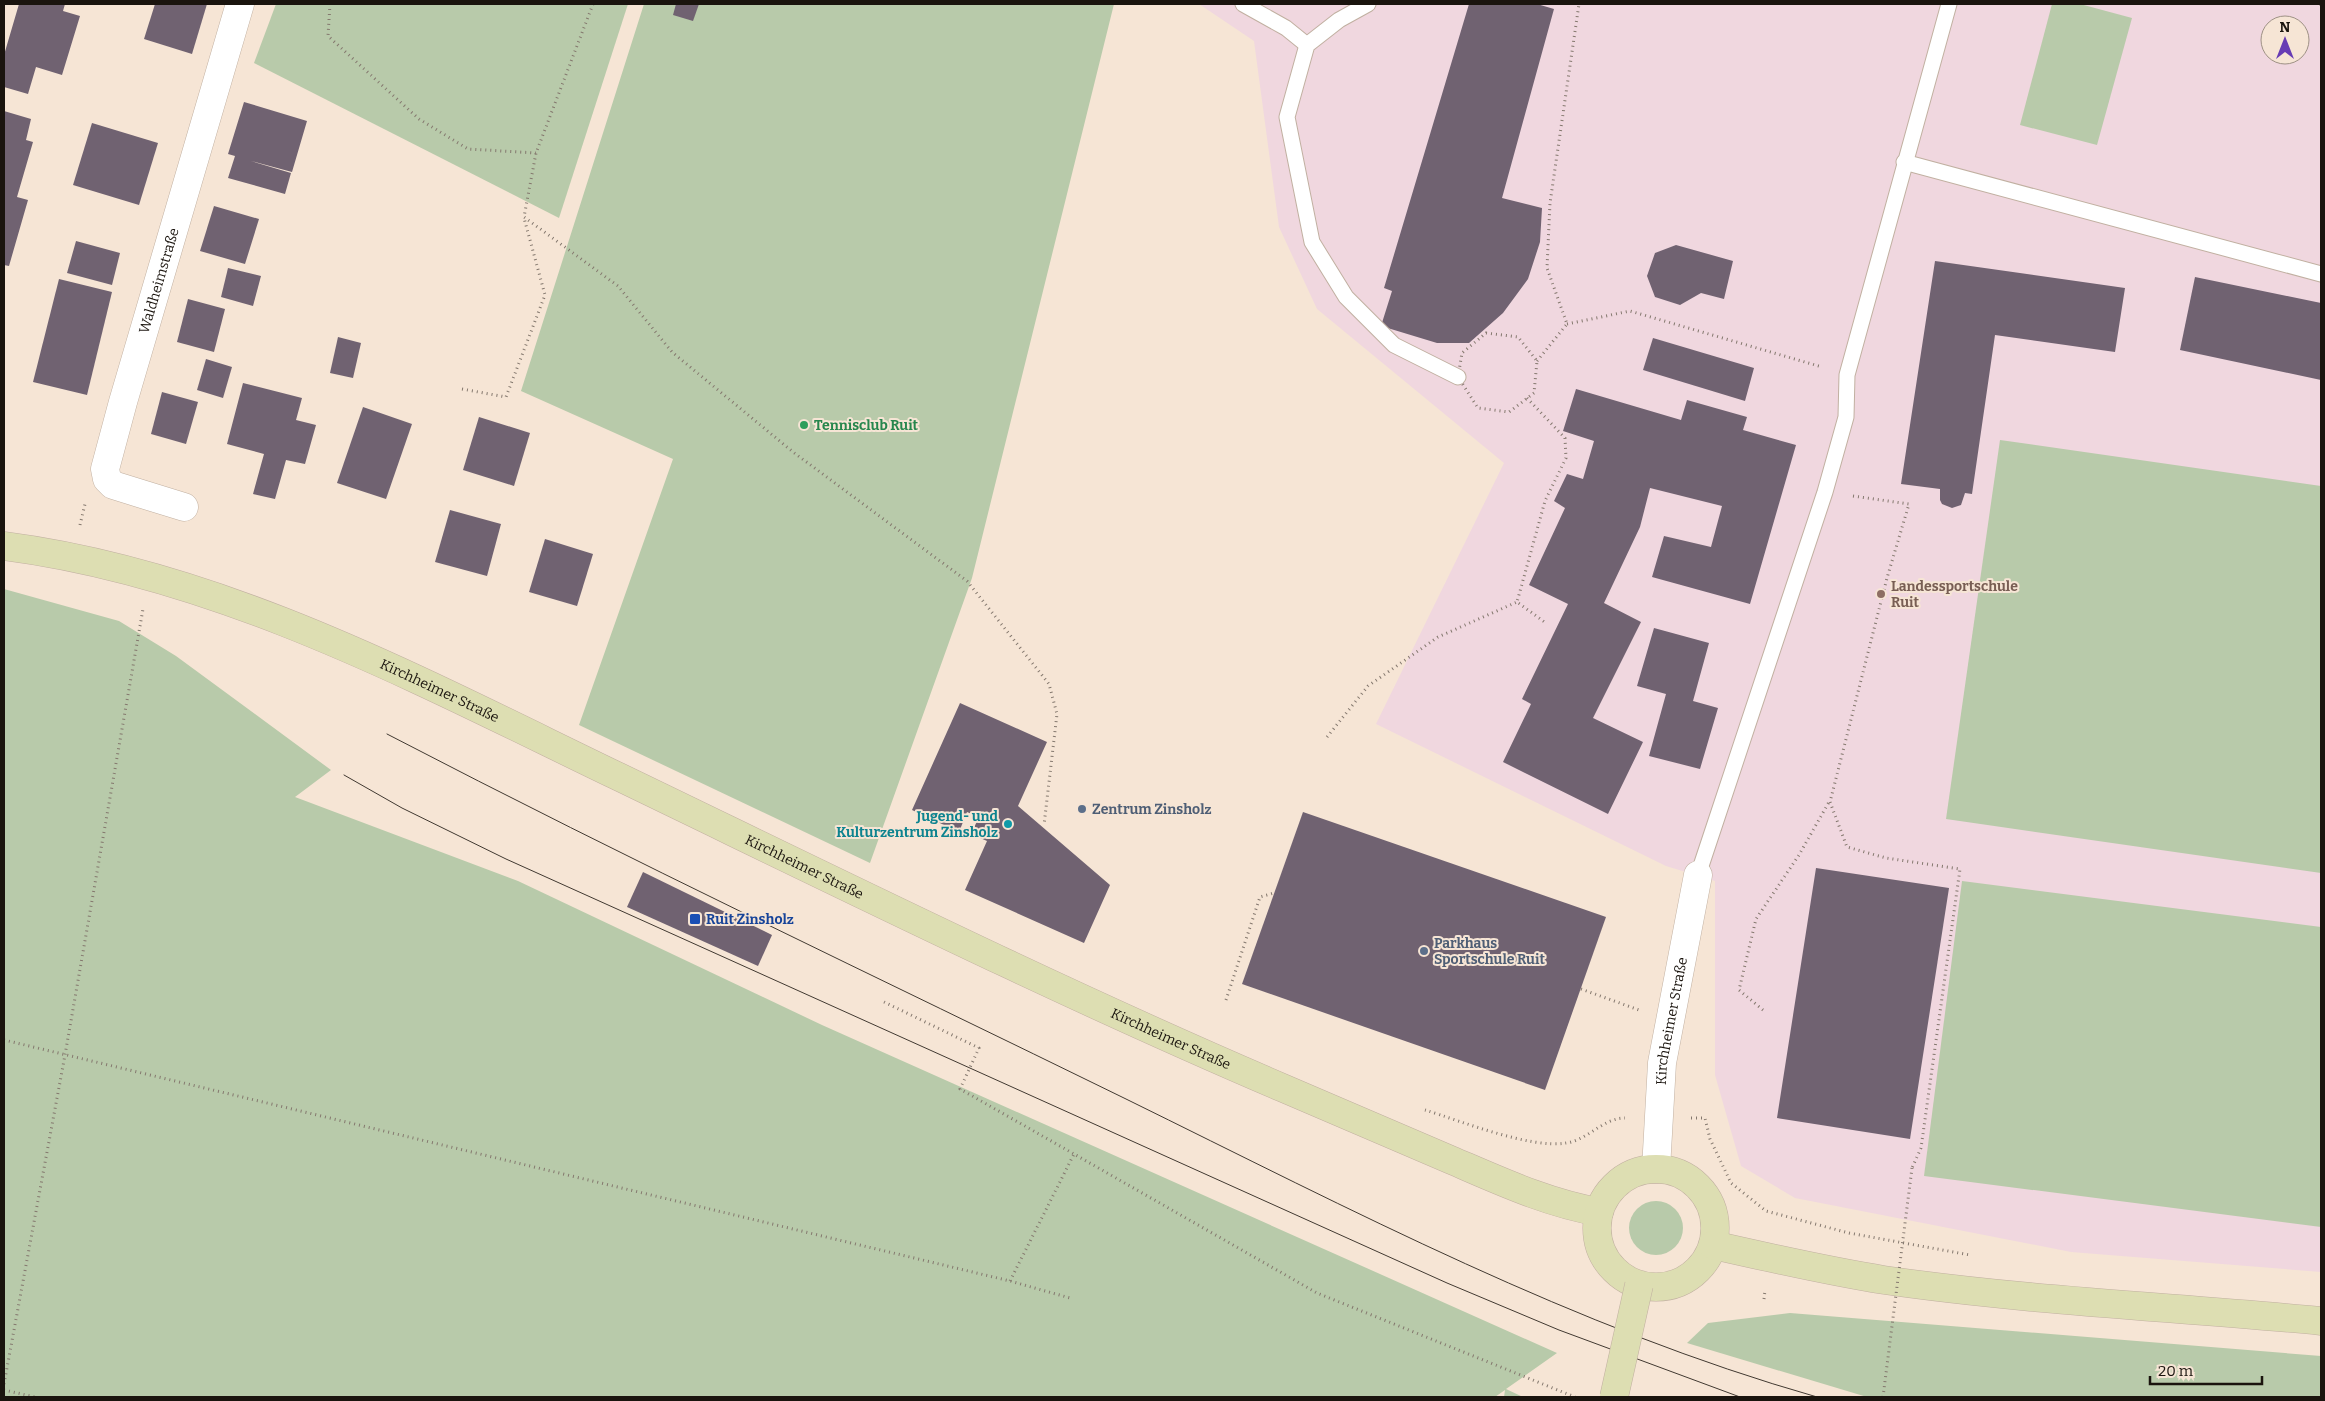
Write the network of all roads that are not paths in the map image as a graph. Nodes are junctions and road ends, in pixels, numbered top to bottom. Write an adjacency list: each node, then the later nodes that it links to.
1 (240, 4): 9 (street, Waldheimstraße)
2 (1243, 4): 5 (lane)
3 (1368, 4): 5 (lane)
4 (1949, 4): 6 (lane)
5 (1307, 45): 8 (lane)
6 (1904, 162): 7 (lane); 11 (lane)
7 (2321, 274)
8 (1458, 377)
9 (184, 507)
10 (4, 546): 13 (main road, Kirchheimer Straße)
11 (1698, 875): 12 (street, Kirchheimer Straße)
12 (1656, 1169): 13 (main road); 14 (main road)
13 (1599, 1212): 15 (main road)
14 (1713, 1245): 15 (main road); 16 (main road)
15 (1640, 1285): 17 (main road, bridge)
16 (2321, 1321)
17 (1614, 1397)

